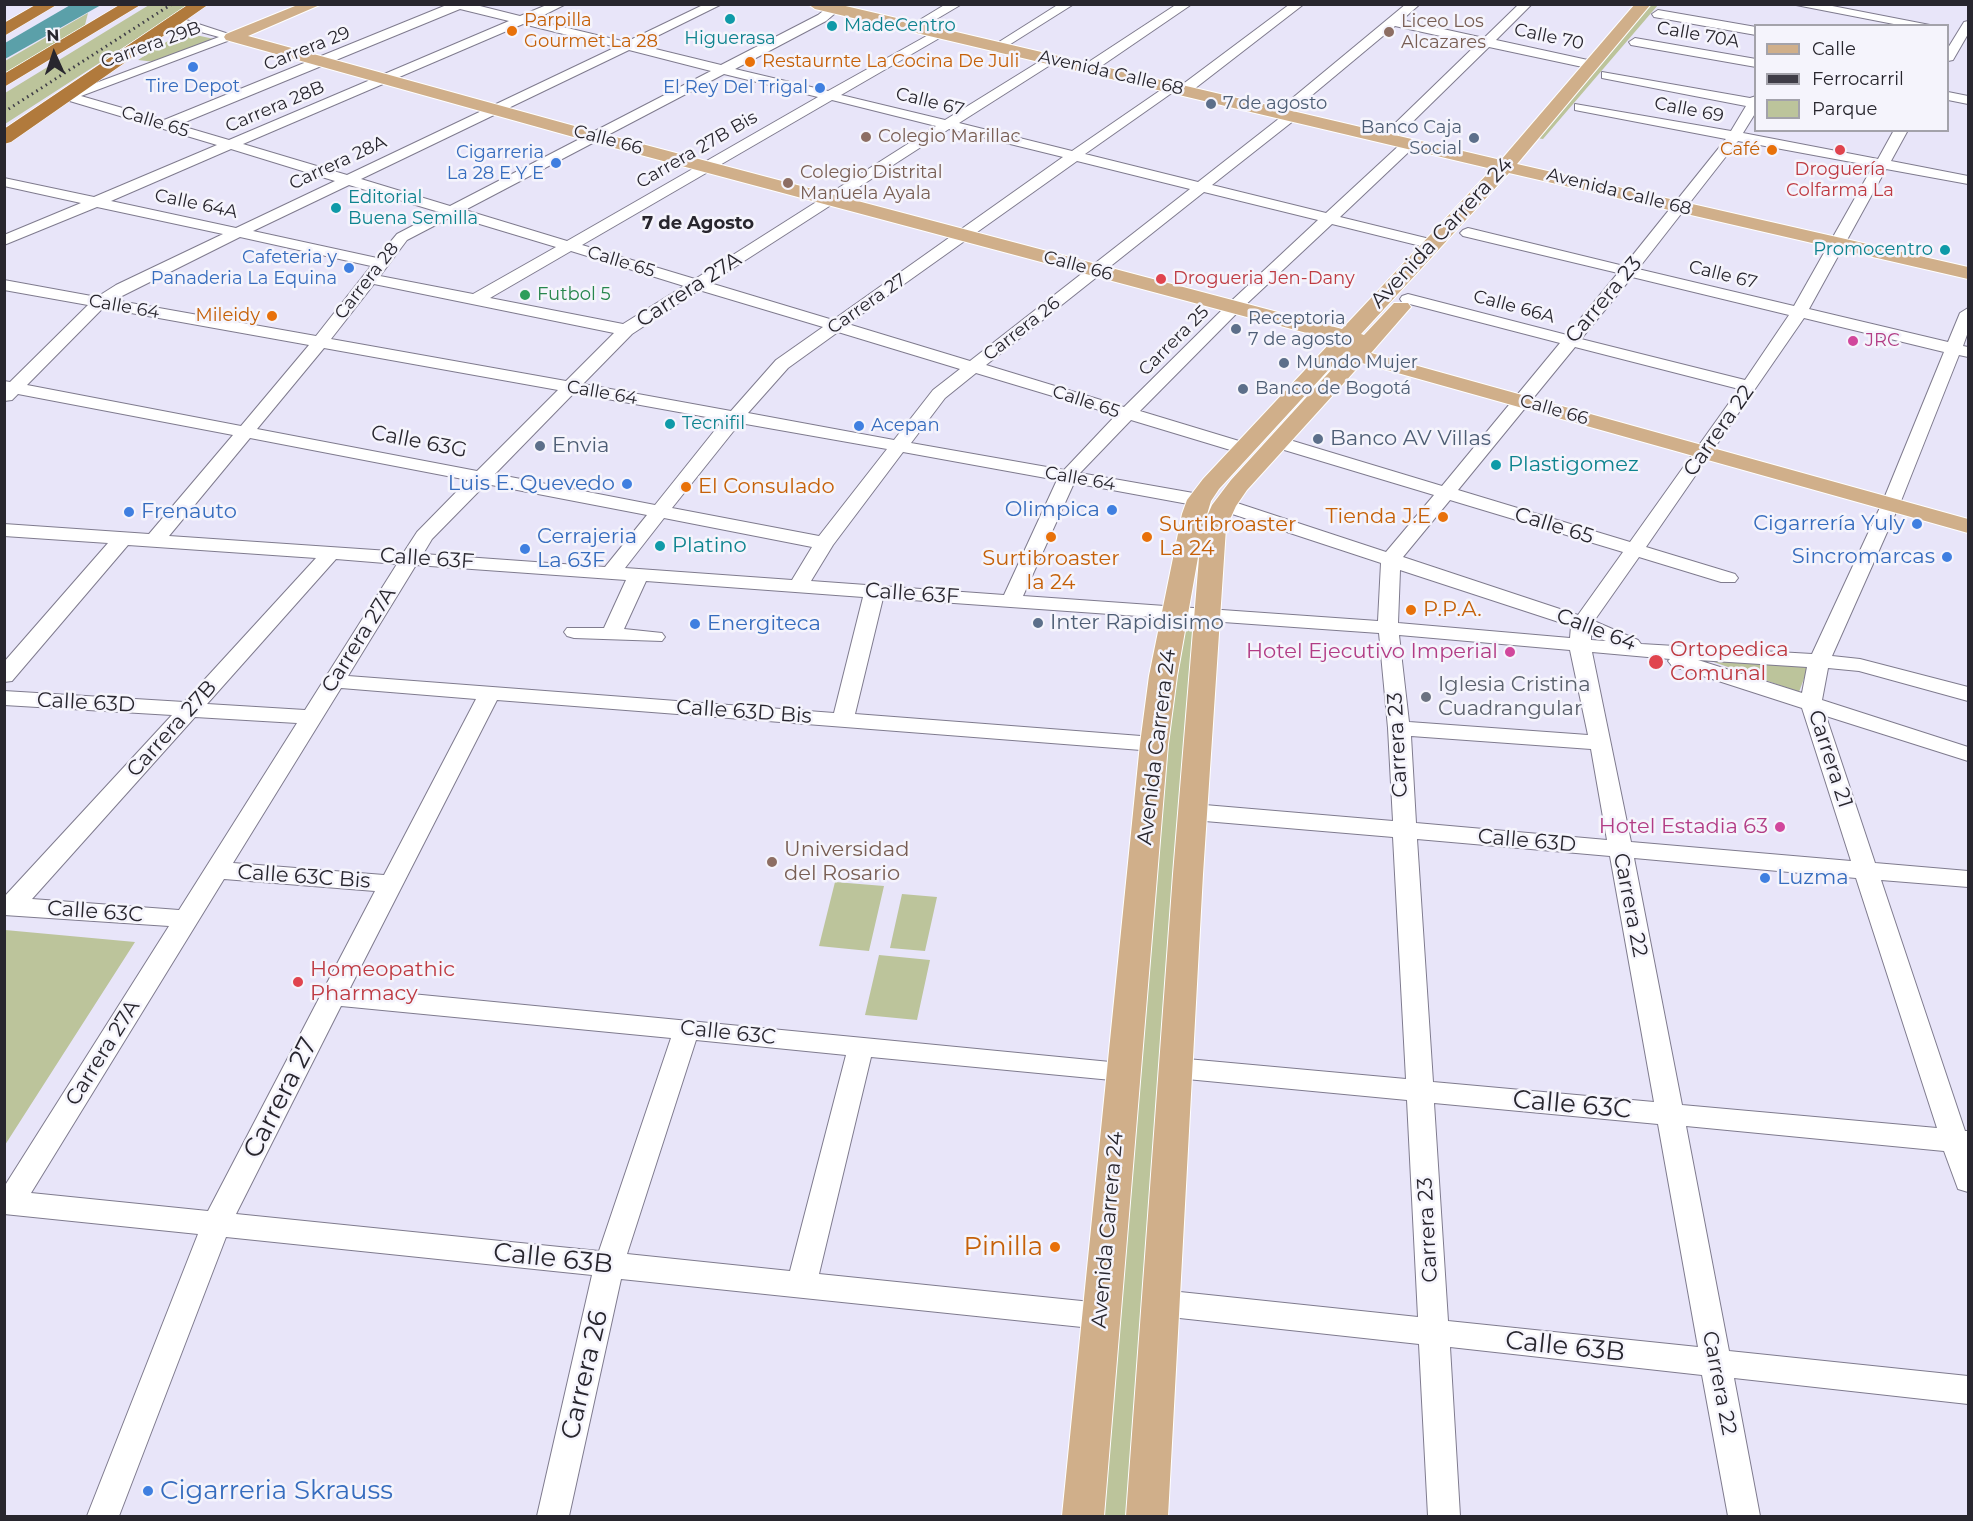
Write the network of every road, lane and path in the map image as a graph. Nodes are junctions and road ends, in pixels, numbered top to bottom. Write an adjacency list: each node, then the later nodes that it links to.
1 (50, 4): 26 (highway)
2 (134, 4): 30 (highway)
3 (201, 4): 20 (highway)
4 (315, 4): 29 (main road, Carrera 29B)
5 (560, 4): 21 (street, Carrera 28B)
6 (716, 4): 34 (street, Carrera 28A)
7 (815, 4): 16 (main road, Avenida Calle 68)
8 (956, 4): 24 (street)
9 (1068, 4): 33 (street)
10 (1186, 4): 40 (street)
11 (1298, 4): 45 (street, Carrera 27)
12 (1414, 4): 22 (street, Carrera 26)
13 (1526, 4): 31 (street)
14 (1797, 4): 18 (street)
15 (458, 5): 21 (street, Calle 67); 37 (street, Carrera 29)
16 (837, 7): 24 (main road, Avenida Calle 68); 41 (street, Carrera 28)
17 (1656, 8): 27 (street); 32 (main road); 39 (main road, Avenida Carrera 24)
18 (1816, 10): 23 (street)
19 (94, 12): 30 (highway)
20 (176, 21): 29 (street, Calle 66); 46 (highway)
21 (521, 21): 34 (street, Calle 67); 43 (street, Carrera 28B)
22 (1392, 22): 31 (street, Calle 70); 53 (street, Carrera 26)
23 (1915, 24)
24 (914, 27): 28 (main road, Avenida Calle 68)
25 (1963, 29): 35 (street)
26 (4, 31)
27 (1754, 31)
28 (939, 33): 33 (main road, Avenida Calle 68); 48 (street, Carrera 27B Bis)
29 (232, 37): 37 (main road, Calle 66); 46 (street, Carrera 29B)
30 (75, 41): 44 (highway)
31 (1485, 42): 39 (street, Calle 70); 61 (street)
32 (1635, 42): 38 (street, Calle 70A); 42 (main road)
33 (997, 47): 36 (main road, Avenida Calle 68)
34 (627, 48): 41 (street, Calle 67); 52 (street, Carrera 28A)
35 (1949, 54)
36 (1050, 59): 40 (main road, Avenida Calle 68); 56 (street, Carrera 27A)
37 (323, 62): 43 (main road, Calle 66); 55 (street, Carrera 29)
38 (1754, 63)
39 (1592, 65): 67 (main road, Avenida Carrera 24)
40 (1089, 68): 45 (main road, Avenida Calle 68)
41 (720, 71): 48 (street, Calle 67); 58 (street, Carrera 28)
42 (1607, 75): 50 (street); 51 (main road)
43 (385, 79): 52 (main road, Calle 66); 63 (street, Carrera 28B)
44 (4, 82)
45 (1178, 89): 53 (main road, Avenida Calle 68); 64 (street, Carrera 27)
46 (68, 96): 55 (street, Calle 65); 60 (highway)
47 (1949, 96): 49 (street)
48 (830, 98): 56 (street, Calle 67); 68 (street, Carrera 27B Bis)
49 (1968, 100)
50 (1754, 102): 59 (street, Carrera 23)
51 (1580, 107): 54 (main road); 59 (street, Calle 69)
52 (496, 110): 58 (main road, Calle 66); 69 (street, Carrera 28A)
53 (1288, 114): 61 (main road, Avenida Calle 68); 72 (street, Carrera 26)
54 (1565, 124)
55 (165, 125): 63 (street, Calle 65)
56 (948, 126): 64 (street, Calle 67); 73 (street, Carrera 27A)
57 (1900, 132): 66 (street, Carrera 22)
58 (594, 136): 68 (main road, Calle 66); 76 (street, Carrera 28)
59 (1734, 137): 66 (street, Calle 69); 75 (street, Carrera 23)
60 (4, 138)
61 (1388, 138): 62 (main road, Avenida Calle 68)
62 (1410, 143): 67 (main road, Avenida Calle 68); 77 (street, Carrera 25)
63 (230, 146): 69 (street, Calle 65); 74 (street, Carrera 28B)
64 (1074, 157): 72 (street, Calle 67); 80 (street, Carrera 27)
65 (1531, 163): 67 (main road, Avenida Calle 68); 75 (main road, Avenida Calle 68); 79 (main road, Avenida Carrera 24)
66 (1882, 164): 70 (street, Calle 69); 83 (street, Carrera 22)
67 (1506, 165): 82 (main road, Avenida Carrera 24)
68 (707, 167): 73 (main road, Calle 66); 84 (street, Carrera 27B Bis)
69 (348, 180): 76 (street, Calle 65); 78 (street, Carrera 28A)
70 (1968, 180)
71 (4, 182): 74 (street, Calle 64A)
72 (1201, 188): 77 (street, Calle 67); 86 (street, Carrera 26)
73 (830, 200): 80 (main road, Calle 66); 90 (street, Carrera 27A)
74 (97, 202): 78 (street, Calle 64A); 81 (street, Carrera 28B)
75 (1681, 207): 83 (main road, Avenida Calle 68); 87 (street, Carrera 23)
76 (451, 211): 84 (street, Calle 65); 85 (street, Carrera 28)
77 (1330, 219): 82 (street, Calle 67); 95 (street, Carrera 25)
78 (238, 233): 85 (street, Calle 64A); 94 (street, Carrera 28A)
79 (1468, 233): 87 (street, Calle 67); 92 (main road, Avenida Carrera 24)
80 (963, 236): 86 (main road, Calle 66); 98 (street, Carrera 27)
81 (4, 241)
82 (1432, 244): 102 (main road, Avenida Carrera 24)
83 (1838, 245): 88 (main road, Avenida Calle 68); 97 (street, Carrera 22)
84 (568, 246): 90 (street, Calle 65); 93 (street, Carrera 27B Bis)
85 (379, 263): 89 (street, Carrera 28)
86 (1095, 271): 95 (main road, Calle 66); 104 (street, Carrera 26)
87 (1628, 272): 97 (street, Calle 67); 100 (street, Carrera 23)
88 (1968, 273)
89 (368, 278): 93 (street); 101 (street, Carrera 28)
90 (698, 284): 98 (street, Calle 65); 99 (street, Carrera 27A)
91 (4, 285): 94 (street, Calle 64)
92 (1408, 299): 100 (street, Calle 66A); 102 (main road, Avenida Carrera 24)
93 (475, 300): 99 (street)
94 (100, 302): 101 (street, Calle 64); 107 (street, Carrera 28A)
95 (1234, 307): 102 (main road, Calle 66); 109 (street, Carrera 25)
96 (1968, 313): 103 (street, Carrera 21)
97 (1798, 314): 103 (street, Calle 67); 106 (street, Carrera 22)
98 (837, 326): 104 (street, Calle 65); 110 (street, Carrera 27)
99 (626, 330): 105 (street, Carrera 27A)
100 (1570, 341): 106 (street, Calle 66A); 108 (street, Carrera 23)
101 (320, 342): 105 (street, Calle 64); 111 (street, Carrera 28)
102 (1357, 345): 108 (main road, Calle 66); 112 (main road, Avenida Carrera 24); 114 (main road, Avenida Carrera 24)
103 (1961, 351): 120 (street, Carrera 21)
104 (974, 366): 109 (street, Calle 65); 113 (street, Carrera 26)
105 (571, 387): 110 (street, Calle 64); 116 (street, Carrera 27A)
106 (1750, 387): 115 (street, Carrera 22)
107 (7, 390): 111 (street, Calle 63G)
108 (1520, 401): 115 (main road, Calle 66); 118 (street, Carrera 23)
109 (1128, 415): 114 (street, Calle 65); 117 (street, Carrera 25)
110 (735, 417): 113 (street, Calle 64); 122 (street, Carrera 27)
111 (246, 431): 116 (street, Calle 63G); 126 (street, Carrera 28)
112 (1277, 442): 118 (street, Calle 65); 121 (main road, Avenida Carrera 24)
113 (900, 446): 117 (street, Calle 64); 127 (street, Carrera 26)
114 (1243, 448): 119 (main road, Avenida Carrera 24)
115 (1705, 452): 120 (main road, Calle 66); 128 (street, Carrera 22)
116 (481, 477): 122 (street, Calle 63G); 130 (street, Carrera 27A)
117 (1068, 477): 119 (street, Calle 64); 137 (street, Carrera 25)
118 (1444, 493): 128 (street, Calle 65); 131 (street, Carrera 23)
119 (1199, 500): 138 (main road, Avenida Carrera 24)
120 (1890, 504): 123 (main road, Calle 66); 146 (street, Carrera 21)
121 (1224, 505): 131 (street, Calle 64); 138 (main road, Avenida Carrera 24)
122 (659, 511): 127 (street, Calle 63G); 132 (street, Carrera 27)
123 (1968, 526)
124 (4, 530): 125 (street, Calle 63F)
125 (123, 538): 126 (street, Calle 63F); 147 (street)
126 (155, 540): 129 (street, Calle 63F)
127 (824, 543): 135 (street, Carrera 26)
128 (1634, 549): 134 (street, Calle 65); 139 (street, Carrera 22)
129 (332, 552): 130 (street, Calle 63F); 153 (street, Carrera 27B)
130 (410, 557): 132 (street, Calle 63F); 148 (street, Carrera 27A)
131 (1392, 558): 139 (street, Calle 64); 140 (street, Carrera 23)
132 (611, 572): 133 (street, Calle 63F)
133 (639, 574): 135 (street, Calle 63F); 142 (street)
134 (1728, 578)
135 (798, 586): 136 (street, Calle 63F)
136 (875, 591): 137 (street, Calle 63F); 155 (street)
137 (1011, 601): 138 (street, Calle 63F)
138 (1192, 614): 140 (street, Calle 63F); 158 (main road, Avenida Carrera 24); 160 (main road, Avenida Carrera 24)
139 (1582, 623): 144 (street, Carrera 22); 145 (street, Calle 64)
140 (1390, 628): 144 (street, Calle 63F); 156 (street, Carrera 23)
141 (574, 632): 142 (street)
142 (611, 634): 143 (street)
143 (655, 637)
144 (1580, 646): 145 (street, Calle 63F); 157 (street, Carrera 22)
145 (1649, 651): 146 (street, Calle 63F); 152 (street, Calle 64)
146 (1819, 661): 150 (street); 152 (street, Carrera 21)
147 (4, 676)
148 (334, 681): 149 (street, Calle 63D Bis); 154 (street, Carrera 27A)
149 (490, 692): 155 (street, Calle 63D Bis); 166 (street, Carrera 27)
150 (1968, 694)
151 (4, 698): 153 (street, Calle 63D)
152 (1810, 703): 159 (street, Calle 64); 164 (street, Carrera 21)
153 (190, 709): 154 (street, Calle 63D); 167 (street, Carrera 27B)
154 (311, 717): 163 (street, Carrera 27A)
155 (843, 720): 158 (street, Calle 63D Bis)
156 (1399, 728): 157 (street); 161 (street, Carrera 23)
157 (1600, 743): 162 (street, Carrera 22)
158 (1154, 744): 173 (main road, Avenida Carrera 24)
159 (1968, 754)
160 (1193, 812): 161 (street, Calle 63D); 172 (main road, Avenida Carrera 24)
161 (1403, 830): 162 (street, Calle 63D); 174 (street, Carrera 23)
162 (1620, 849): 164 (street, Calle 63D); 175 (street, Carrera 22)
163 (216, 870): 166 (street, Calle 63C Bis); 168 (street, Carrera 27A)
164 (1867, 870): 165 (street, Calle 63D); 176 (street, Carrera 21)
165 (1968, 879)
166 (392, 884): 169 (street, Carrera 27)
167 (8, 906): 168 (street, Calle 63C)
168 (186, 918): 178 (street, Carrera 27A)
169 (334, 996): 170 (street, Calle 63C); 179 (street, Carrera 27)
170 (687, 1029): 171 (street, Calle 63C); 180 (street, Carrera 26)
171 (861, 1046): 173 (street, Calle 63C); 181 (street)
172 (1176, 1068): 174 (street, Calle 63C); 182 (main road, Avenida Carrera 24)
173 (1122, 1071): 183 (main road, Avenida Carrera 24)
174 (1420, 1091): 175 (street, Calle 63C); 184 (street, Carrera 23)
175 (1669, 1114): 176 (street, Calle 63C); 185 (street, Carrera 22)
176 (1962, 1142): 177 (street, Carrera 21)
177 (1968, 1181)
178 (7, 1202): 179 (street, Calle 63B)
179 (216, 1224): 180 (street, Calle 63B); 187 (street, Carrera 27)
180 (609, 1265): 181 (street, Calle 63B); 188 (street, Carrera 26)
181 (801, 1285): 183 (street, Calle 63B)
182 (1161, 1303): 184 (street, Calle 63B); 190 (main road, Avenida Carrera 24)
183 (1101, 1316): 189 (main road, Avenida Carrera 24)
184 (1433, 1332): 185 (street, Calle 63B); 191 (street, Carrera 23)
185 (1715, 1363): 186 (street, Calle 63B); 192 (street, Carrera 22)
186 (1968, 1390)
187 (103, 1516)
188 (553, 1516)
189 (1083, 1516)
190 (1147, 1516)
191 (1444, 1516)
192 (1744, 1516)

